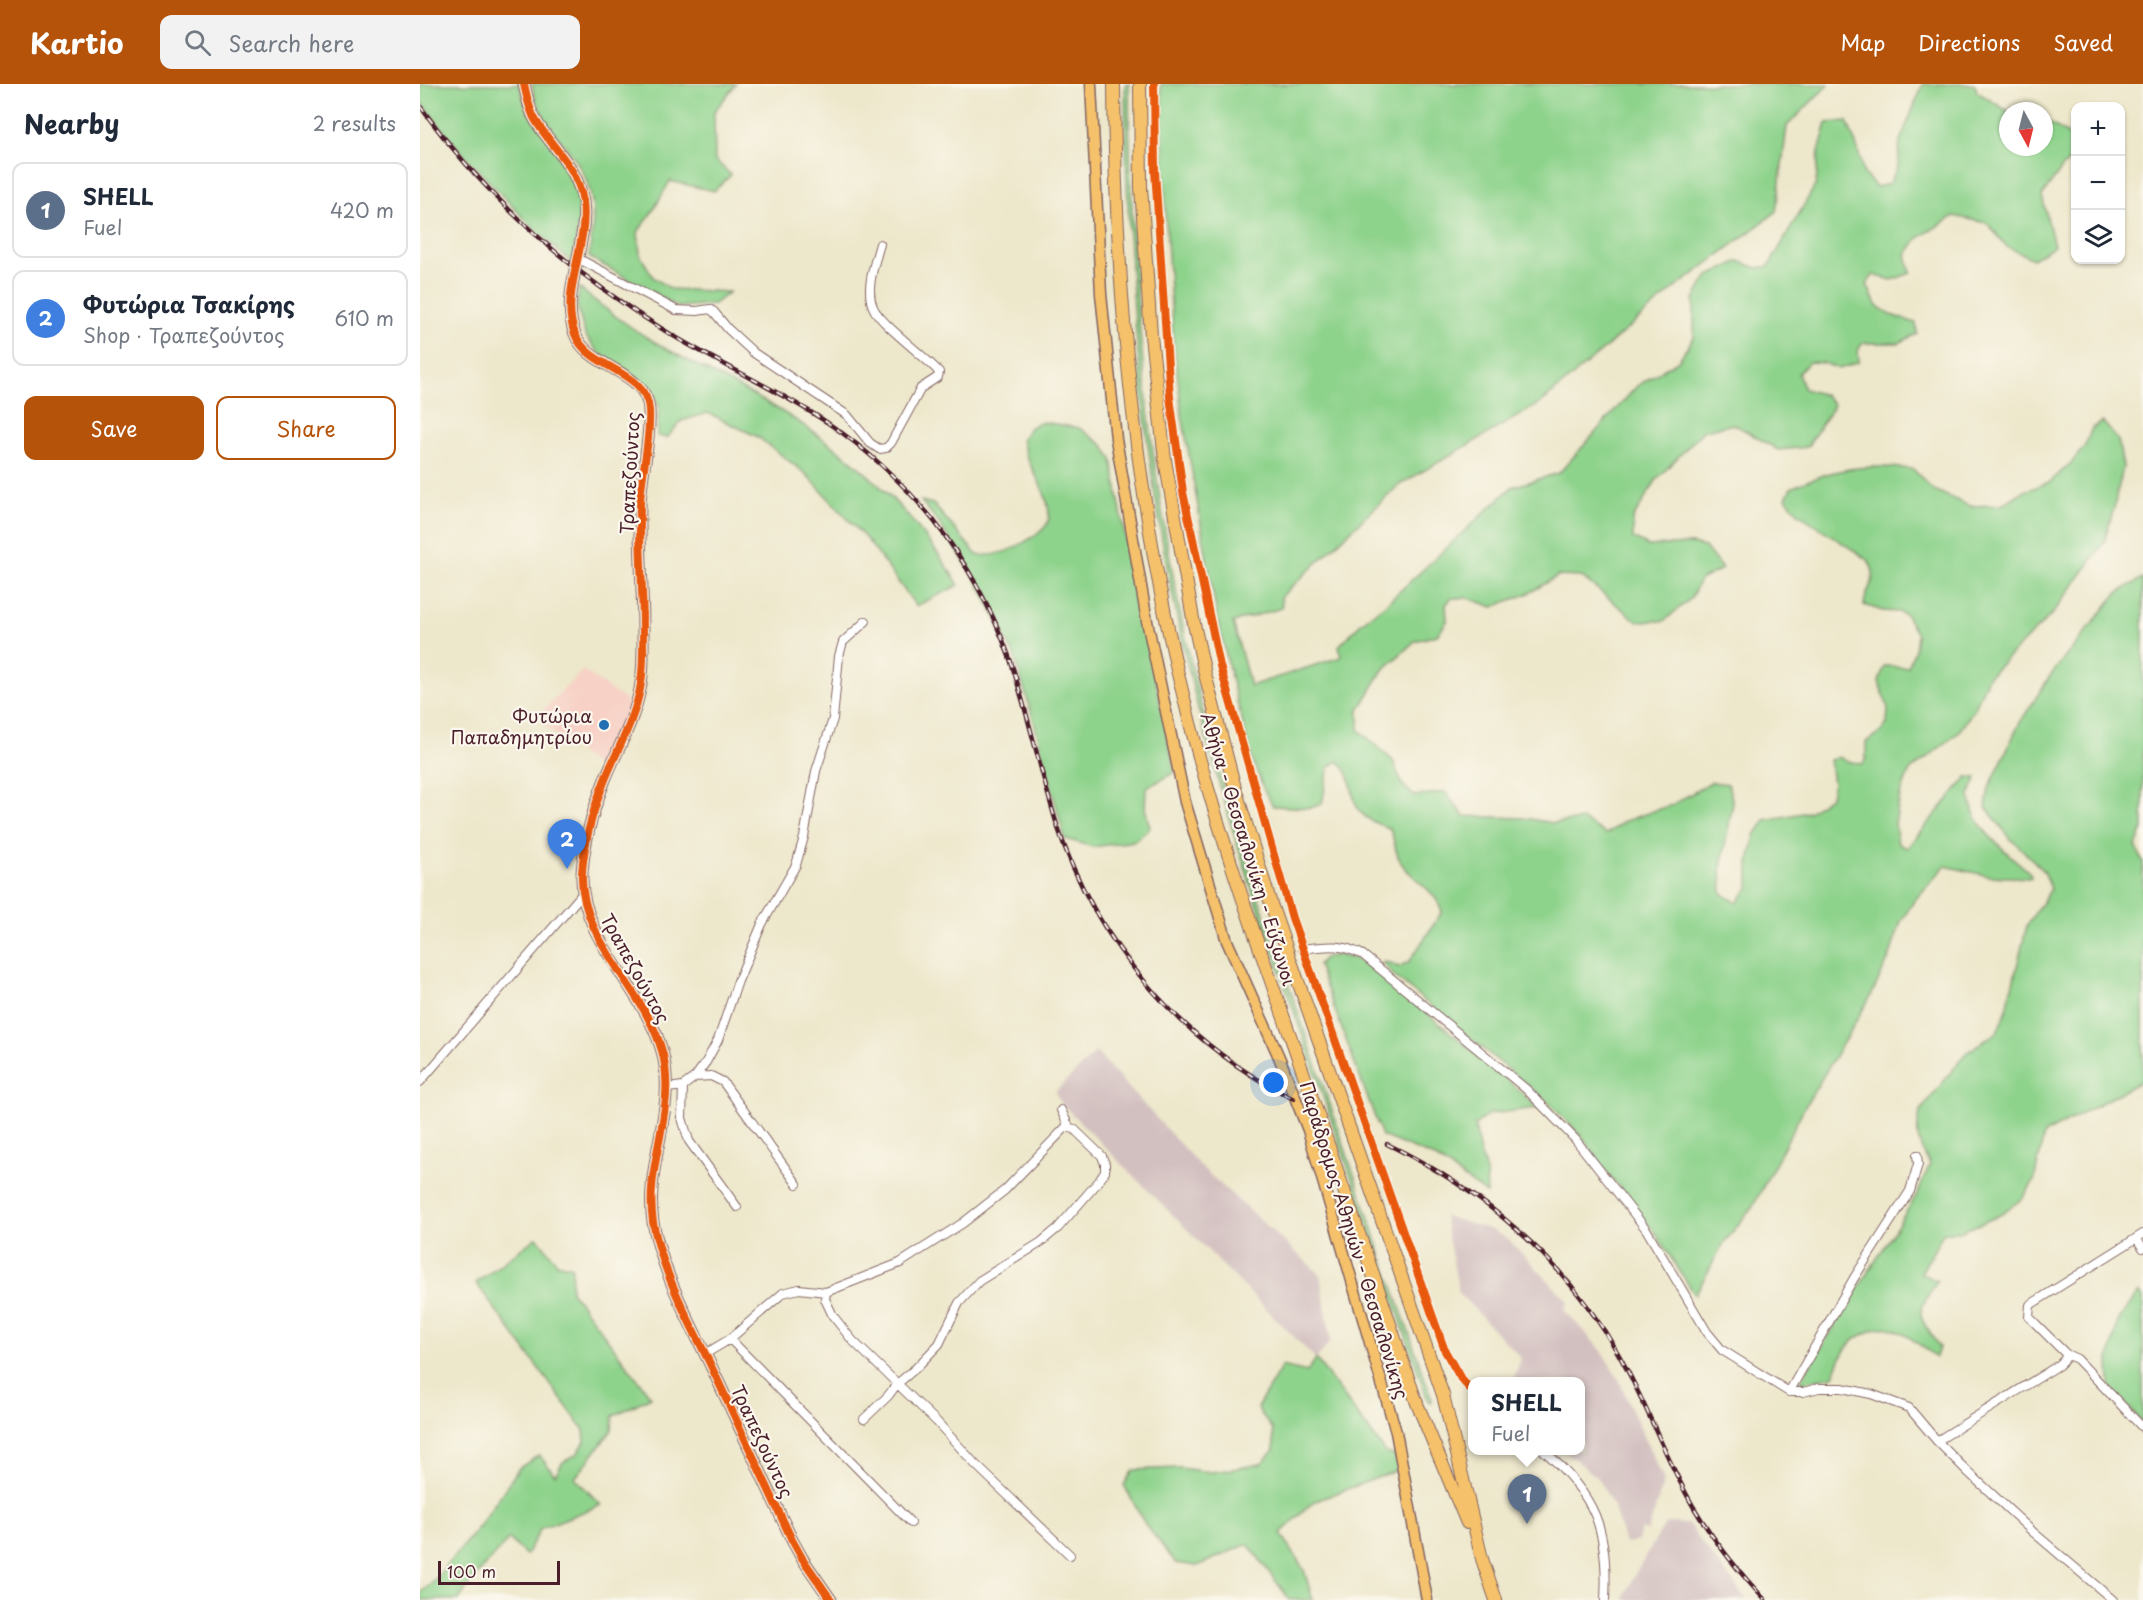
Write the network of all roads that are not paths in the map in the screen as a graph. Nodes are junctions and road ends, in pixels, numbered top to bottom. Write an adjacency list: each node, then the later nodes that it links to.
1 (524, 84): 7 (main road, Τραπεζούντος)
2 (1091, 84): 37 (main road, Παράδρομος Αθηνών - Θεσσαλονίκης)
3 (1114, 84): 35 (highway, Αθήνα - Θεσσαλονίκη - Εύζωνοι)
4 (1140, 84): 35 (highway, Αθήνα - Θεσσαλονίκη - Εύζωνοι)
5 (1154, 84): 10 (street)
6 (880, 243): 7 (street)
7 (579, 259): 9 (main road, Τραπεζούντος)
8 (866, 621): 11 (street)
9 (582, 894): 12 (street); 14 (main road, Τραπεζούντος)
10 (1302, 949): 27 (street); 28 (street)
11 (695, 1077): 13 (street); 18 (street)
12 (420, 1082)
13 (683, 1086): 14 (street); 19 (street)
14 (668, 1088): 24 (main road, Τραπεζούντος)
15 (1061, 1110): 16 (street)
16 (1069, 1127): 22 (street); 26 (street)
17 (1917, 1155): 28 (street)
18 (797, 1184)
19 (737, 1208)
20 (2140, 1236): 21 (street); 25 (street)
21 (2143, 1248)
22 (826, 1292): 23 (street); 26 (street)
23 (730, 1339): 24 (street); 33 (street)
24 (705, 1354): 36 (main road, Τραπεζούντος)
25 (2066, 1354): 30 (street); 31 (street)
26 (897, 1384): 29 (street); 34 (street)
27 (1468, 1387)
28 (1789, 1392): 31 (street)
29 (864, 1419)
30 (2143, 1428)
31 (1937, 1441): 40 (street)
32 (1548, 1455): 39 (street)
33 (911, 1523)
34 (1070, 1555)
35 (1482, 1558): 38 (highway, Αθήνα - Θεσσαλονίκη - Εύζωνοι)
36 (831, 1600)
37 (1427, 1600)
38 (1496, 1600)
39 (1605, 1600)
40 (2113, 1600)

